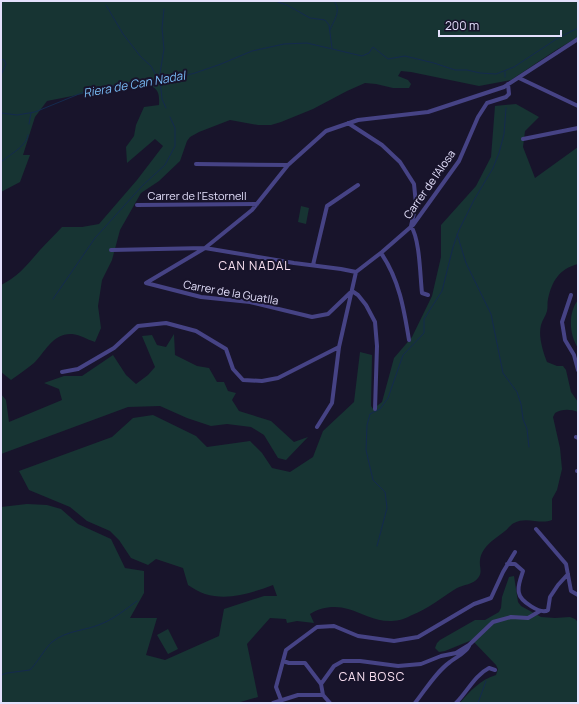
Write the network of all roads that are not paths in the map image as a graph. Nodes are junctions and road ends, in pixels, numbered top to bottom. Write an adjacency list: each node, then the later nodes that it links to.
1 (578, 39): 2 (street)
2 (519, 78): 3 (street); 4 (street)
3 (508, 84): 5 (street); 13 (street, Carrer de l'Alosa)
4 (578, 106)
5 (348, 123): 9 (street); 13 (street)
6 (578, 128): 7 (street)
7 (523, 140)
8 (196, 164): 9 (street)
9 (288, 165): 11 (street)
10 (358, 185): 17 (street)
11 (257, 204): 12 (street, Carrer de l'Estornell); 14 (street)
12 (137, 205)
13 (411, 226): 16 (street, Carrer de l'Alosa); 20 (street)
14 (206, 248): 15 (street); 17 (street); 19 (street, Carrer de la Guatlla)
15 (111, 250)
16 (381, 254): 18 (street, Carrer de l'Alosa); 22 (street)
17 (314, 265): 18 (street)
18 (356, 272): 19 (street)
19 (352, 291): 23 (street); 26 (street)
20 (428, 295)
21 (571, 295): 24 (street)
22 (409, 340)
23 (338, 347): 25 (street); 27 (street)
24 (578, 370)
25 (62, 372)
26 (375, 409)
27 (318, 426)
28 (536, 529): 31 (street)
29 (515, 552): 30 (street)
30 (507, 564): 33 (street); 35 (street)
31 (568, 574): 32 (street); 33 (street)
32 (578, 595)
33 (540, 611): 34 (street)
34 (469, 646): 37 (street); 42 (street)
35 (283, 661): 37 (street); 39 (street)
36 (495, 670): 43 (street)
37 (321, 684): 38 (street)
38 (323, 695): 39 (street); 41 (street)
39 (281, 700): 40 (street)
40 (273, 703)
41 (330, 703)
42 (415, 703)
43 (456, 703)

